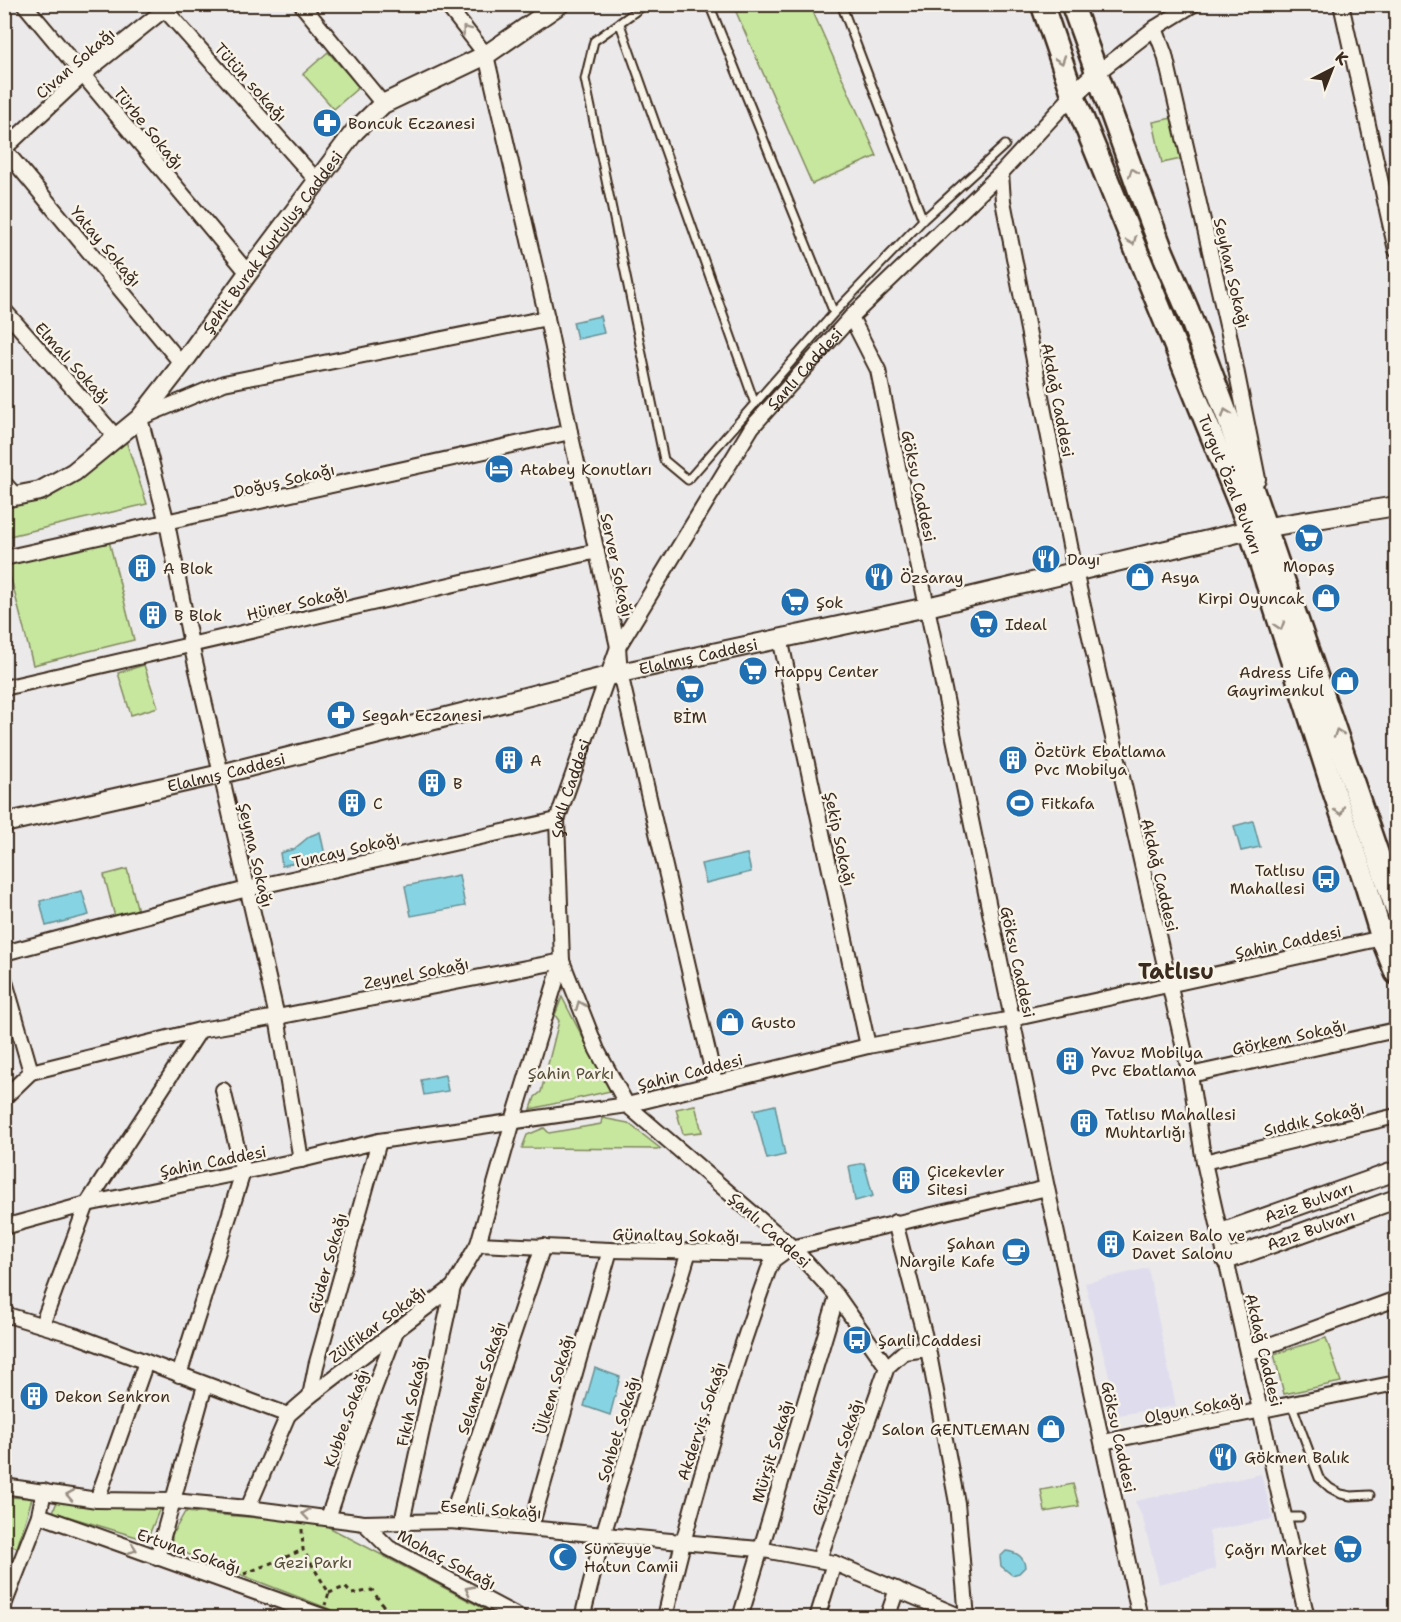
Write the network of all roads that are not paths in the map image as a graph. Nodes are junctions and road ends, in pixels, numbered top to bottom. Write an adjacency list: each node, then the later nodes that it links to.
1 (24, 4): 16 (street, Türbe Sokağı)
2 (301, 4): 19 (street)
3 (446, 4): 15 (street, one-way to 3)
4 (560, 4): 15 (street, Şehit Burak Kurtuluş Caddesi)
5 (646, 4): 13 (lane)
6 (709, 4): 28 (lane)
7 (841, 4): 24 (lane)
8 (1042, 4): 18 (main road, Turgut Özal Bulvarı, one-way to 18)
9 (1072, 4): 17 (main road, Turgut Özal Bulvarı)
10 (1194, 4): 14 (street, Şanlı Caddesi)
11 (1341, 4): 25 (street)
12 (165, 6): 16 (street, Civan Sokağı); 23 (street, Tütün sokağı)
13 (620, 24): 32 (lane); 32 (lane)
14 (1155, 28): 17 (street, Şanlı Caddesi); 39 (street, Seyhan Sokağı)
15 (486, 55): 19 (street, Şehit Burak Kurtuluş Caddesi); 30 (street, Server Sokağı)
16 (84, 74): 21 (street, Civan Sokağı); 26 (street, Türbe Sokağı)
17 (1097, 74): 18 (street, Şanlı Caddesi); 39 (main road, Turgut Özal Bulvarı, one-way to 17)
18 (1073, 95): 22 (street, Şanlı Caddesi); 39 (main road, Turgut Özal Bulvarı, one-way to 39)
19 (383, 104): 23 (street, Şehit Burak Kurtuluş Caddesi)
20 (1005, 145): 24 (lane)
21 (4, 149): 31 (street, Yatay Sokağı)
22 (1001, 173): 29 (street, Şanlı Caddesi); 42 (street, Akdağ Caddesi)
23 (318, 182): 26 (street, Şehit Burak Kurtuluş Caddesi)
24 (923, 220): 28 (lane)
25 (1396, 250)
26 (248, 273): 31 (street, Şehit Burak Kurtuluş Caddesi)
27 (4, 310): 35 (street, Elmalı Sokağı)
28 (834, 313): 32 (lane)
29 (851, 317): 43 (street, Göksu Caddesi); 46 (street, Şanlı Caddesi)
30 (547, 318): 33 (street); 34 (street, Server Sokağı)
31 (182, 364): 33 (street, Şehit Burak Kurtuluş Caddesi)
32 (755, 404)
33 (140, 418): 35 (street, Şehit Burak Kurtuluş Caddesi); 38 (street, Şeyma Sokağı)
34 (570, 432): 38 (street, Doğuş Sokağı); 40 (street, Server Sokağı)
35 (116, 437): 36 (street, Şehit Burak Kurtuluş Caddesi)
36 (8, 492)
37 (1396, 506): 39 (street, Elalmış Caddesi)
38 (167, 523): 41 (street, Doğuş Sokağı); 45 (street, Şeyma Sokağı)
39 (1258, 528): 42 (street, Elalmış Caddesi); 53 (main road, Turgut Özal Bulvarı, one-way to 39); 54 (main road, Turgut Özal Bulvarı, one-way to 54)
40 (597, 551): 45 (street, Hüner Sokağı); 46 (street, Server Sokağı)
41 (4, 558)
42 (1075, 571): 43 (street, Elalmış Caddesi); 59 (street, Akdağ Caddesi)
43 (927, 607): 44 (street, Elalmış Caddesi); 61 (street, Göksu Caddesi)
44 (780, 638): 47 (street, Elalmış Caddesi); 64 (street, Şekip Sokağı)
45 (191, 644): 48 (street, Hüner Sokağı); 49 (street, Şeyma Sokağı)
46 (618, 647): 47 (street, Şanlı Caddesi)
47 (614, 675): 49 (street, Elalmış Caddesi); 50 (street, Şanlı Caddesi); 67 (street)
48 (4, 688)
49 (221, 774): 51 (street, Elalmış Caddesi); 52 (street, Şeyma Sokağı)
50 (557, 820): 52 (street, Tuncay Sokağı); 56 (street, Şanlı Caddesi)
51 (4, 823)
52 (247, 889): 55 (street, Tuncay Sokağı); 60 (street, Şeyma Sokağı)
53 (1396, 908)
54 (1382, 938): 57 (main road, Turgut Özal Bulvarı); 59 (street, Şahin Caddesi)
55 (4, 953)
56 (562, 961): 60 (street, Zeynel Sokağı); 70 (street, Şanlı Caddesi, one-way to 56); 72 (street, Zülfikar Sokağı)
57 (1396, 973)
58 (4, 978): 65 (street)
59 (1168, 985): 61 (street, Şahin Caddesi); 66 (street, Akdağ Caddesi)
60 (277, 1017): 62 (street, Zeynel Sokağı); 74 (street, Şeyma Sokağı)
61 (1012, 1019): 64 (street, Şahin Caddesi); 78 (street, Göksu Caddesi)
62 (200, 1030): 65 (street); 80 (street)
63 (1396, 1030): 66 (street, Görkem Sokağı)
64 (868, 1046): 67 (street, Şahin Caddesi)
65 (31, 1072): 69 (street)
66 (1190, 1076): 75 (street, Akdağ Caddesi)
67 (715, 1082): 70 (street, Şahin Caddesi)
68 (223, 1090): 77 (street)
69 (4, 1098)
70 (627, 1105): 72 (street, Şahin Caddesi); 86 (street, Şanlı Caddesi)
71 (1396, 1116): 75 (street, Sıddık Sokağı)
72 (513, 1121): 73 (street, Şahin Caddesi); 84 (street, Zülfikar Sokağı)
73 (379, 1141): 74 (street, Şahin Caddesi); 103 (street, Güder Sokağı)
74 (301, 1160): 77 (street, Şahin Caddesi)
75 (1204, 1162): 83 (street, Akdağ Caddesi)
76 (1396, 1171): 83 (street, Aziz Bulvarı)
77 (243, 1172): 80 (street, Şahin Caddesi); 100 (street)
78 (1047, 1188): 81 (street, Günaltay Sokağı); 107 (street, Göksu Caddesi)
79 (1396, 1199): 89 (street, Azız Bulvarı)
80 (87, 1204): 82 (street, Şahin Caddesi); 94 (street)
81 (895, 1222): 86 (street, Günaltay Sokağı); 96 (street)
82 (4, 1227)
83 (1221, 1233): 89 (street, Akdağ Caddesi)
84 (478, 1244): 85 (street, Günaltay Sokağı); 90 (street, Zülfikar Sokağı)
85 (543, 1246): 87 (street, Günaltay Sokağı); 118 (street, Selamet Sokağı)
86 (792, 1246): 88 (street, Günaltay Sokağı); 91 (street, Şanlı Caddesi); 123 (street, Akderviş Sokağı)
87 (610, 1250): 88 (street, Günaltay Sokağı); 121 (street, Ülkem Sokağı)
88 (689, 1251): 122 (street, Sohbet Sokağı)
89 (1226, 1260): 97 (street, Akdağ Caddesi)
90 (453, 1287): 95 (street, Zülfikar Sokağı); 119 (street, Fıkıh Sokağı)
91 (837, 1296): 99 (street, Şanlı Caddesi); 124 (street, Mürşit Sokağı)
92 (1396, 1299): 97 (street)
93 (4, 1314): 94 (street)
94 (42, 1325): 98 (street)
95 (396, 1331): 103 (street, Zülfikar Sokağı); 117 (street, Kubbe Sokağı)
96 (928, 1349): 99 (street); 137 (street)
97 (1248, 1353): 105 (street, Akdağ Caddesi)
98 (146, 1362): 100 (street); 111 (street)
99 (887, 1366): 126 (street, Gülpınar Sokağı)
100 (179, 1375): 102 (street)
101 (1396, 1383): 104 (street, Olgun Sokağı)
102 (205, 1385): 106 (street); 112 (street)
103 (310, 1396): 106 (street, Zülfikar Sokağı)
104 (1292, 1405): 105 (street, Olgun Sokağı); 110 (lane)
105 (1262, 1411): 107 (street, Olgun Sokağı); 115 (street, Akdağ Caddesi)
106 (288, 1416): 113 (street)
107 (1103, 1442): 138 (street, Göksu Caddesi)
108 (4, 1486): 109 (street, Esenli Sokağı)
109 (44, 1491): 111 (street, Esenli Sokağı, one-way to 109); 114 (street)
110 (1370, 1495)
111 (97, 1500): 112 (street, Esenli Sokağı)
112 (173, 1501): 113 (street, Esenli Sokağı); 125 (street)
113 (248, 1508): 117 (street, Esenli Sokağı, one-way to 113)
114 (39, 1515): 125 (street, Ertuna Sokağı, one-way to 125); 129 (street)
115 (1285, 1517): 116 (lane); 139 (street, Akdağ Caddesi)
116 (1300, 1517)
117 (328, 1518): 120 (street, Esenli Sokağı)
118 (450, 1521): 119 (street, Esenli Sokağı); 121 (street, Esenli Sokağı)
119 (402, 1522): 120 (street, Esenli Sokağı)
120 (364, 1523): 131 (street, Mohaç Sokağı, one-way to 120)
121 (531, 1527): 122 (street, Esenli Sokağı)
122 (603, 1535): 123 (street, Esenli Sokağı); 132 (street, Sohbet Sokağı)
123 (681, 1542): 124 (street, Esenli Sokağı); 133 (street, Akderviş Sokağı)
124 (759, 1549): 126 (street, Esenli Sokağı); 134 (street, Mürşit Sokağı)
125 (157, 1558): 130 (street, Ertuna Sokağı)
126 (819, 1559): 127 (street, Esenli Sokağı)
127 (834, 1563): 128 (street, Esenli Sokağı); 135 (street)
128 (897, 1589): 136 (street); 137 (street, Esenli Sokağı)
129 (4, 1605)
130 (324, 1617)
131 (521, 1617)
132 (582, 1617)
133 (665, 1617)
134 (740, 1617)
135 (817, 1617)
136 (887, 1617)
137 (966, 1617)
138 (1140, 1617)
139 (1307, 1617)

